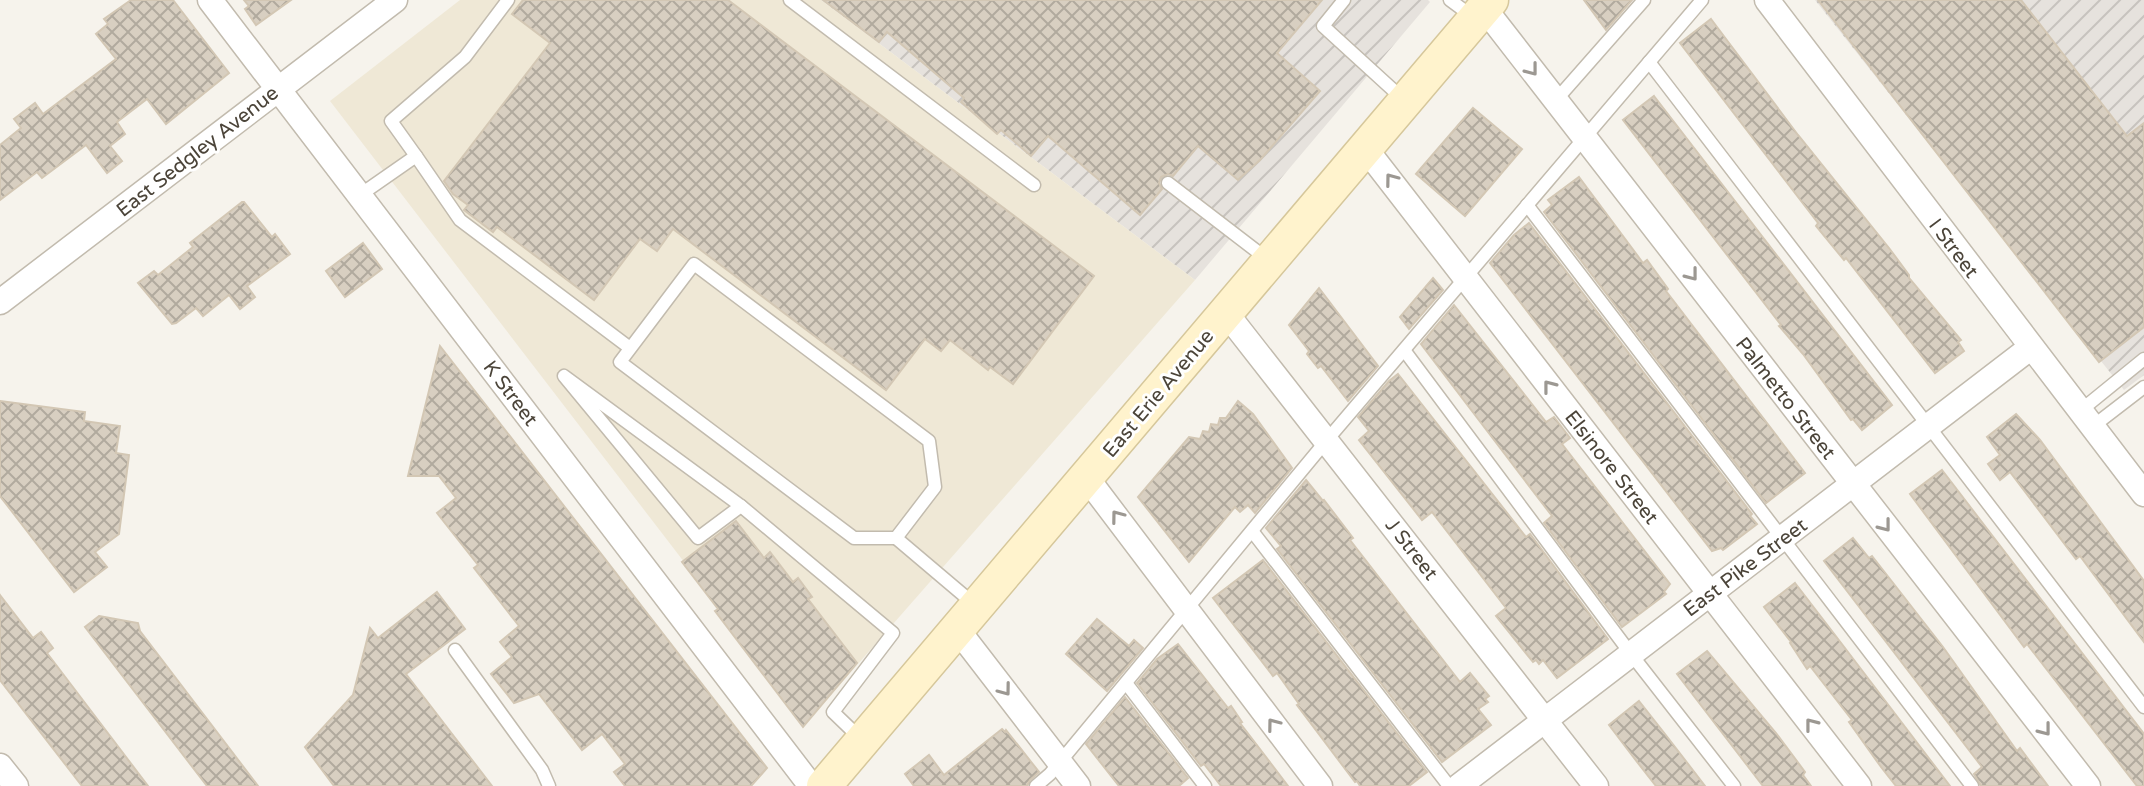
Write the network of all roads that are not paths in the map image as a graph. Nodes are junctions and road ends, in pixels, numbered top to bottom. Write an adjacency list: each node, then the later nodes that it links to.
1 (210, 0): 11 (street, K Street)
2 (395, 0): 11 (street, East Sedgley Avenue)
3 (508, 0): 16 (lane)
4 (790, 0): 18 (lane)
5 (1344, 0): 13 (lane)
6 (1644, 0): 12 (lane)
7 (1702, 0): 10 (lane)
8 (1767, 0): 26 (street, I Street)
9 (1475, 7): 12 (street, Palmetto Street, one-way to 12); 13 (main road, East Erie Avenue)
10 (1649, 62): 14 (lane); 31 (lane)
11 (279, 88): 19 (street, K Street); 23 (street, East Sedgley Avenue)
12 (1556, 100): 14 (street, Palmetto Street)
13 (1405, 101): 15 (main road, East Erie Avenue)
14 (1585, 137): 20 (lane); 34 (street, Palmetto Street, one-way to 34)
15 (1365, 148): 21 (main road, East Erie Avenue); 22 (street, Elsinore Street, one-way to 15)
16 (416, 156): 19 (lane); 25 (lane)
17 (1168, 183): 21 (lane)
18 (1034, 185)
19 (360, 195): 53 (street, K Street)
20 (1527, 205): 22 (lane); 39 (lane)
21 (1269, 262): 24 (main road, East Erie Avenue)
22 (1465, 278): 27 (lane); 40 (street, Elsinore Street, one-way to 22)
23 (0, 302)
24 (1226, 313): 32 (street, J Street); 33 (main road, East Erie Avenue)
25 (630, 348): 38 (lane); 38 (lane)
26 (2030, 348): 30 (street, I Street); 31 (street, East Pike Street)
27 (1404, 350): 32 (lane); 44 (lane)
28 (2144, 359): 30 (lane)
29 (2144, 387): 30 (lane)
30 (2086, 419): 35 (street, I Street)
31 (1928, 426): 34 (street, East Pike Street); 46 (lane)
32 (1327, 440): 37 (lane); 47 (street, J Street)
33 (1086, 477): 41 (street, one-way to 33); 42 (main road, East Erie Avenue)
34 (1852, 484): 39 (street, East Pike Street); 65 (street, Palmetto Street, one-way to 65)
35 (2144, 494)
36 (741, 506): 36 (lane); 48 (lane)
37 (1252, 531): 41 (lane); 59 (lane)
38 (896, 538): 42 (lane)
39 (1782, 539): 40 (street, East Pike Street); 64 (lane)
40 (1710, 594): 44 (street, East Pike Street); 63 (street, Elsinore Street, one-way to 40)
41 (1186, 610): 45 (lane); 58 (street, one-way to 41)
42 (967, 618): 48 (main road, East Erie Avenue); 49 (street, one-way to 49)
43 (455, 650): 52 (lane)
44 (1631, 654): 47 (street, East Pike Street); 62 (lane)
45 (1126, 683): 49 (lane); 57 (lane)
46 (2144, 707)
47 (1545, 720): 60 (street, East Pike Street); 61 (street, J Street)
48 (863, 740): 54 (main road, East Erie Avenue)
49 (1060, 763): 55 (lane); 56 (street)
50 (0, 766): 51 (street)
51 (16, 786)
52 (549, 786)
53 (811, 786)
54 (824, 786)
55 (1036, 786)
56 (1078, 786)
57 (1205, 786)
58 (1320, 786)
59 (1449, 786)
60 (1459, 786)
61 (1596, 786)
62 (1734, 786)
63 (1859, 786)
64 (1972, 786)
65 (2088, 786)

